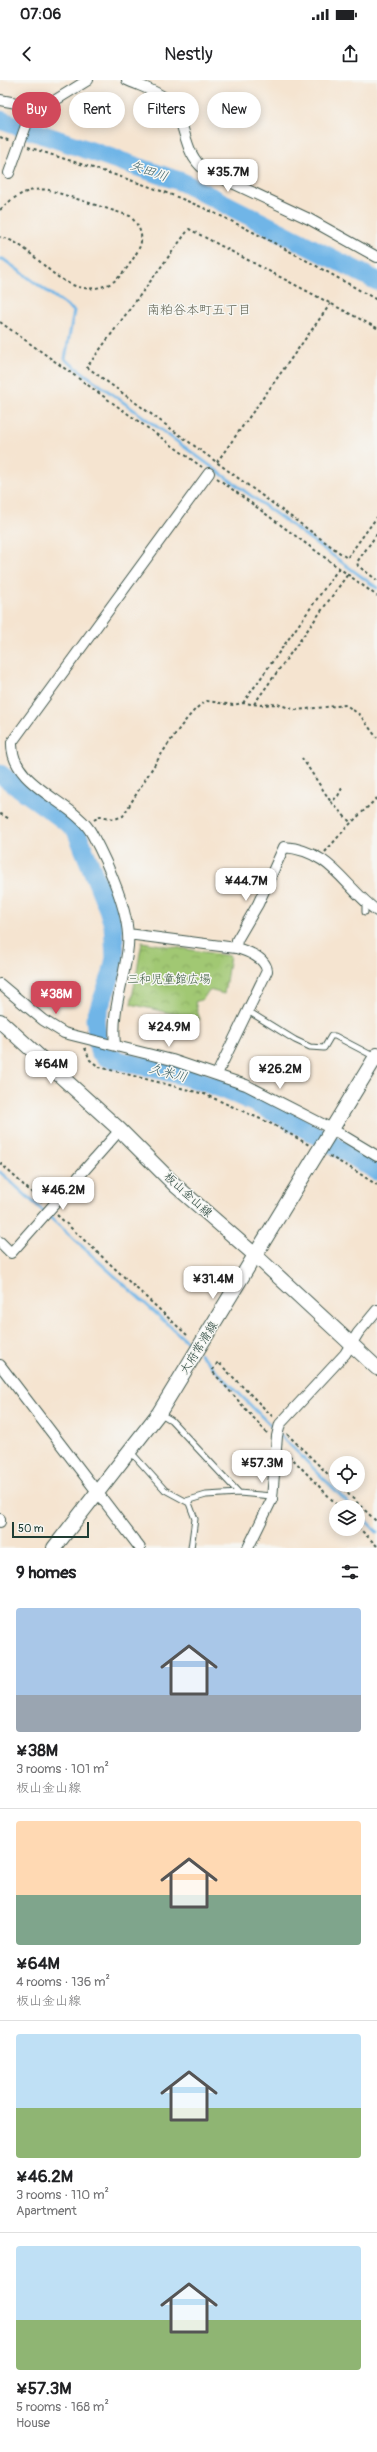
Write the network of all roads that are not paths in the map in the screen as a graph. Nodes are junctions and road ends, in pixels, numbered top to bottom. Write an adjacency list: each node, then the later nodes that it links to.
1 (88, 80): 3 (street)
2 (127, 80): 8 (street)
3 (61, 98)
4 (0, 100): 5 (street)
5 (12, 104)
6 (25, 128): 7 (street)
7 (9, 173)
8 (377, 257)
9 (209, 473): 11 (street)
10 (377, 911): 12 (street)
11 (128, 934): 12 (street); 16 (street)
12 (236, 948): 14 (street)
13 (0, 984): 16 (street)
14 (248, 1011): 17 (lane); 18 (street)
15 (0, 1021): 20 (main road, 板山金山線)
16 (115, 1044): 18 (street)
17 (376, 1056): 19 (main road, 大府常滑線)
18 (217, 1074): 19 (street)
19 (332, 1129): 21 (street); 23 (main road, 大府常滑線)
20 (120, 1130): 22 (street); 23 (main road, 板山金山線)
21 (377, 1156)
22 (0, 1242)
23 (255, 1256): 25 (main road, 板山金山線); 28 (main road, 大府常滑線)
24 (377, 1310): 25 (street)
25 (352, 1344): 27 (main road, 板山金山線); 32 (street)
26 (0, 1365): 30 (street)
27 (377, 1368)
28 (159, 1413): 29 (main road, 大府常滑線); 31 (lane)
29 (130, 1450): 30 (main road, 大府常滑線); 33 (lane)
30 (98, 1493): 34 (main road, 大府常滑線); 35 (street)
31 (240, 1493): 32 (lane); 33 (lane)
32 (272, 1496): 37 (street)
33 (186, 1501): 36 (lane)
34 (54, 1548)
35 (140, 1548)
36 (191, 1548)
37 (248, 1548)

